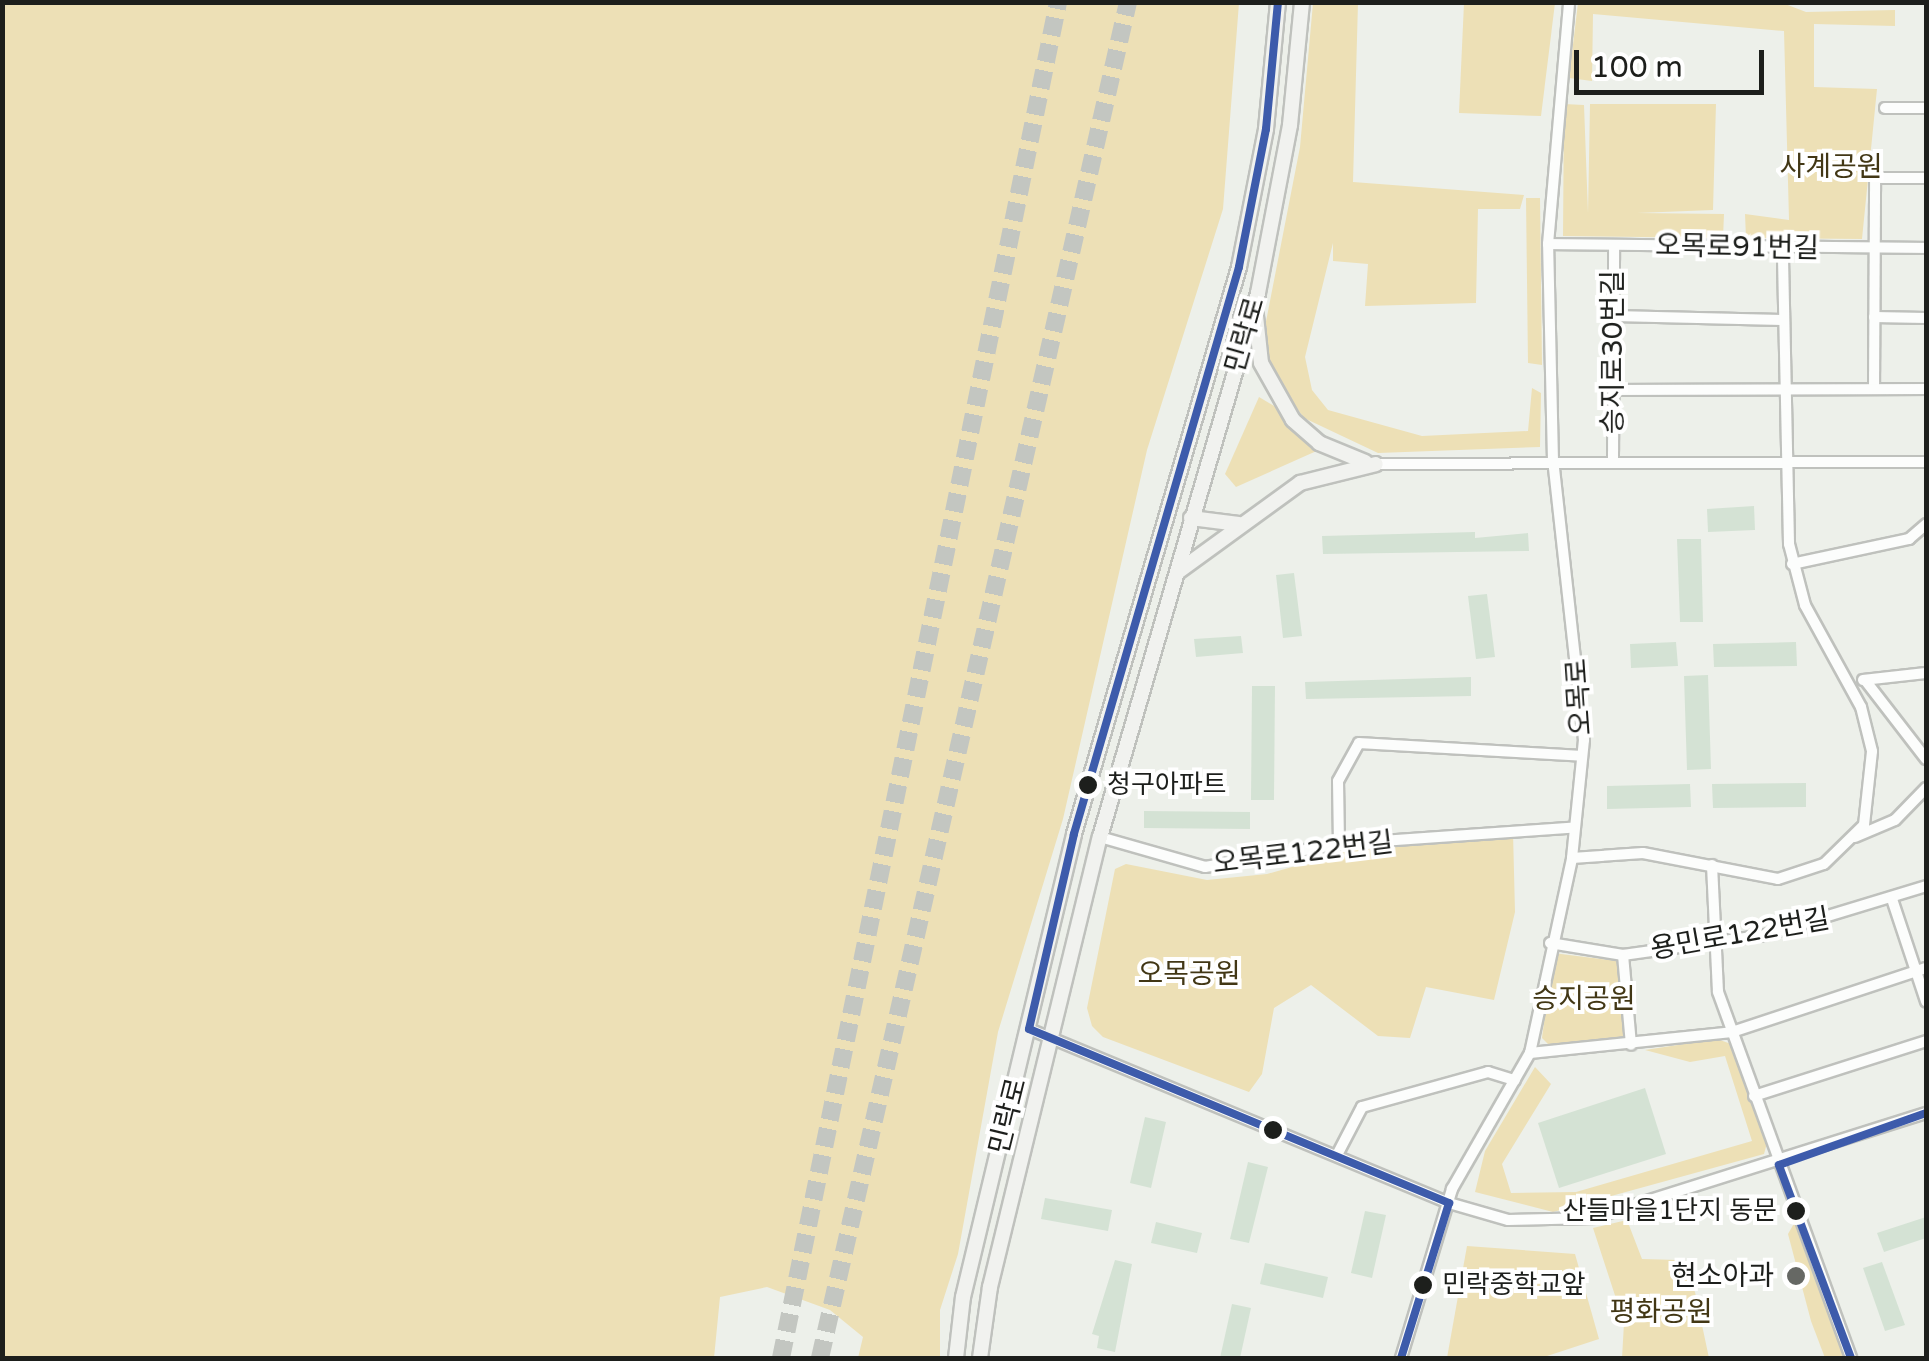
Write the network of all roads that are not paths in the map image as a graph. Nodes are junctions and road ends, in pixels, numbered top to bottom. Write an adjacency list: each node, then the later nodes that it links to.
1 (1278, 2): 50 (main road, 민락로)
2 (1302, 2): 12 (main road, 민락로)
3 (1569, 2): 7 (street, 오목로)
4 (1885, 108): 5 (street)
5 (1926, 108)
6 (1926, 178): 9 (street)
7 (1548, 244): 8 (street, 오목로91번길); 23 (street, 오목로)
8 (1614, 245): 10 (street, 오목로91번길); 13 (street, 승지로30번길)
9 (1874, 247): 10 (street, 오목로91번길); 11 (street, 오목로91번길); 14 (street)
10 (1782, 248): 16 (street)
11 (1926, 248)
12 (1258, 294): 25 (main road); 26 (main road, 민락로)
13 (1614, 316): 16 (street); 20 (street, 승지로30번길)
14 (1874, 318): 15 (street); 18 (street)
15 (1926, 318)
16 (1782, 320): 17 (street)
17 (1782, 388): 18 (street); 20 (street); 22 (street)
18 (1874, 389): 19 (street)
19 (1926, 389)
20 (1613, 390): 21 (street, 승지로30번길)
21 (1613, 458): 22 (street); 23 (street)
22 (1782, 461): 24 (street); 29 (street)
23 (1553, 462): 25 (street); 34 (street, 오목로)
24 (1926, 462)
25 (1376, 464): 27 (main road)
26 (1191, 518): 27 (main road); 30 (main road, 민락로)
27 (1240, 524): 30 (main road)
28 (1926, 524): 29 (street)
29 (1792, 564): 32 (street)
30 (1172, 582): 38 (main road, 민락로)
31 (1926, 673): 33 (street)
32 (1851, 678): 33 (street); 39 (street)
33 (1865, 680): 35 (street)
34 (1582, 756): 37 (street, 오목로); 40 (street)
35 (1926, 759)
36 (1926, 788): 39 (street)
37 (1570, 828): 40 (street, 오목로122번길); 41 (street, 오목로)
38 (1100, 838): 40 (street, 오목로122번길); 52 (main road, 민락로)
39 (1854, 838): 42 (street)
40 (1339, 844)
41 (1572, 858): 42 (street); 46 (street, 오목로)
42 (1712, 864): 45 (street)
43 (1926, 886): 44 (street, 용민로122번길)
44 (1892, 899): 45 (street, 용민로122번길); 48 (street)
45 (1710, 942): 47 (street, 용민로122번길); 51 (street)
46 (1550, 943): 47 (street, 용민로122번길); 55 (street, 오목로)
47 (1623, 955): 54 (street)
48 (1922, 970): 49 (street); 51 (street)
49 (1926, 1001)
50 (1029, 1029): 52 (street); 62 (main road, 민락로)
51 (1732, 1032): 54 (street); 57 (street)
52 (1052, 1034): 59 (street); 63 (main road, 민락로)
53 (1926, 1041): 57 (street)
54 (1631, 1045): 55 (street)
55 (1530, 1053): 56 (street, 오목로)
56 (1515, 1080): 59 (street); 61 (street, 오목로)
57 (1754, 1096): 60 (street)
58 (1926, 1113): 60 (street)
59 (1337, 1155): 61 (street)
60 (1779, 1165): 61 (street); 65 (street)
61 (1449, 1203): 64 (street, 오목로)
62 (956, 1358)
63 (980, 1358)
64 (1401, 1358)
65 (1851, 1358)

